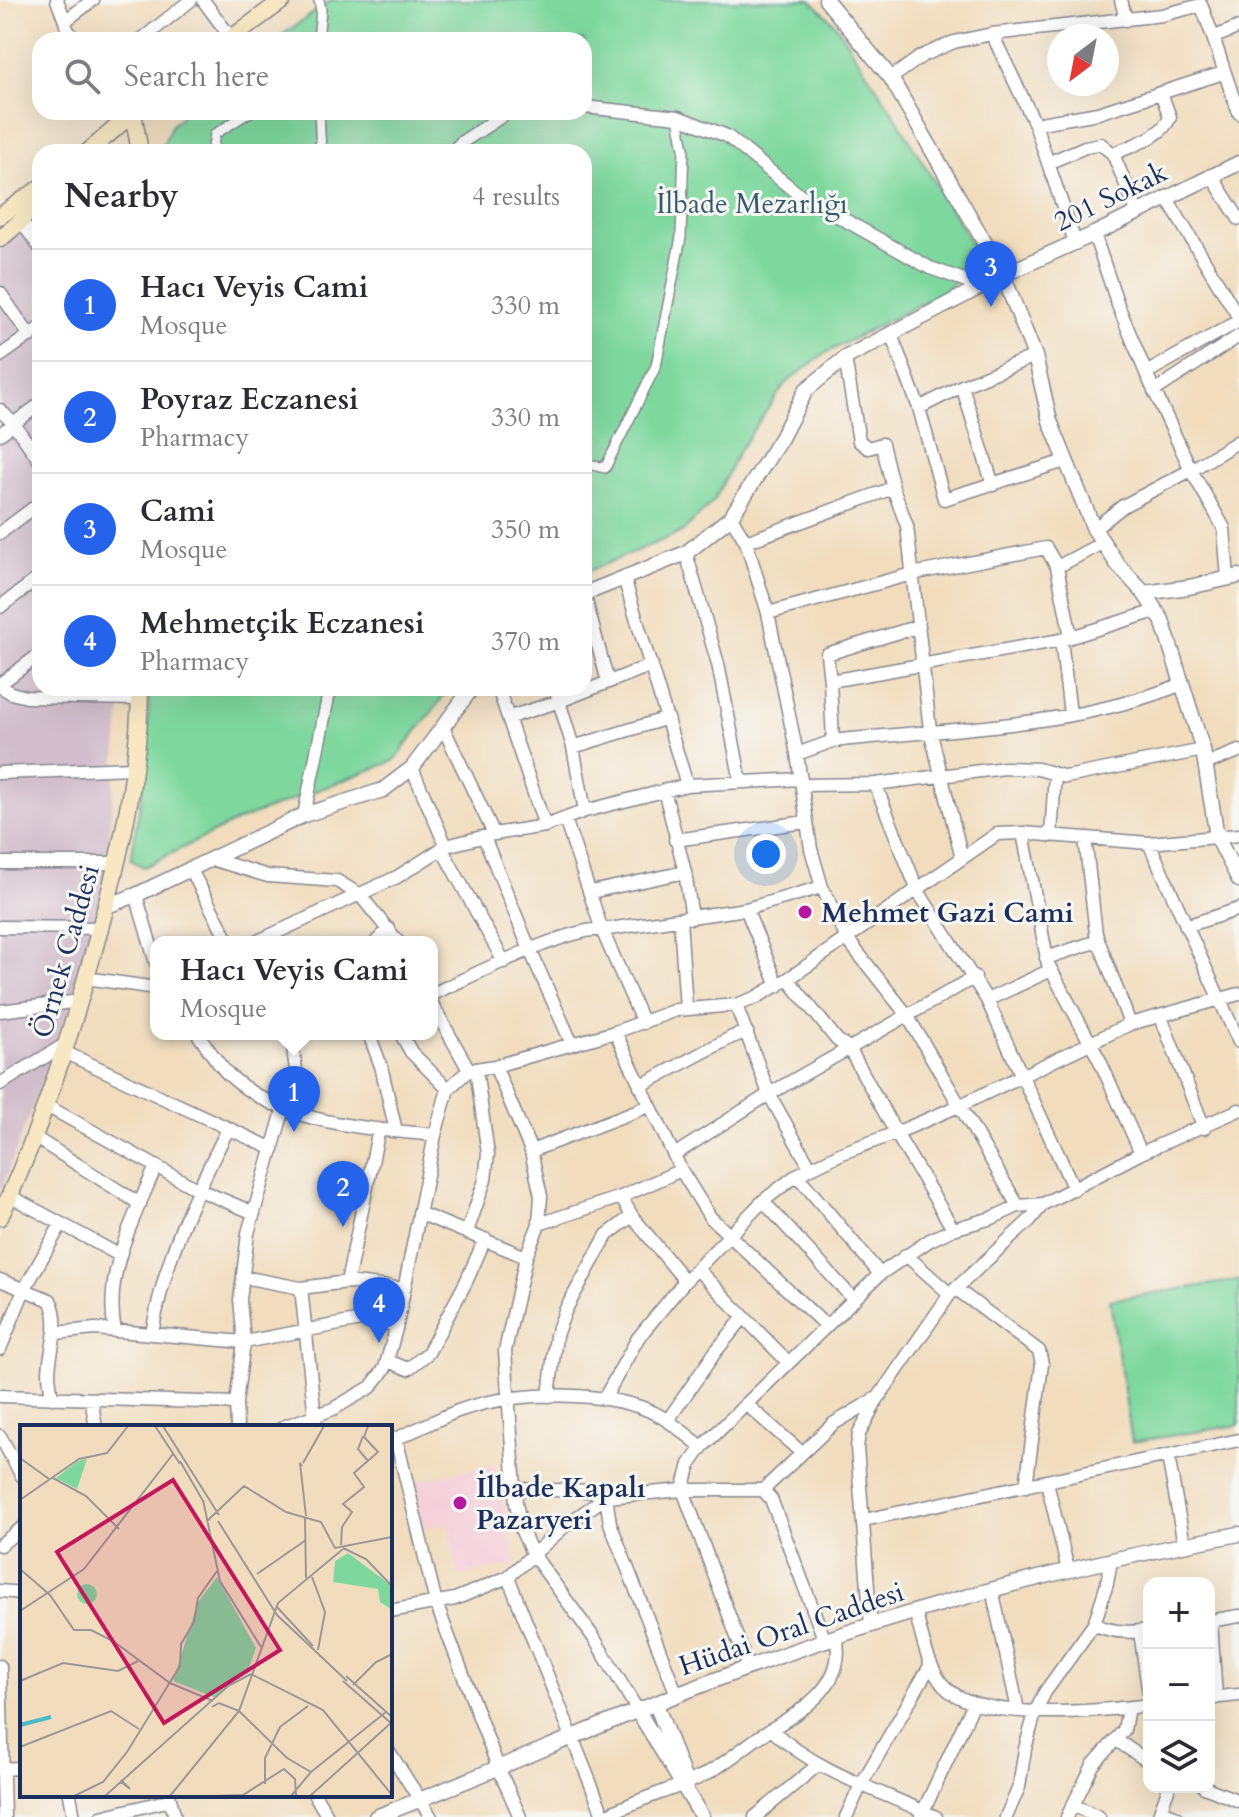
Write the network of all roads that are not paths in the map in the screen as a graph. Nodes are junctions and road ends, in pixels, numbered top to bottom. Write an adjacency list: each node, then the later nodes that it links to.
1 (57, 0): 12 (street)
2 (93, 0): 12 (street)
3 (191, 0): 13 (street)
4 (203, 0): 14 (street)
5 (283, 0): 15 (main road)
6 (319, 0): 16 (street)
7 (826, 0): 20 (street)
8 (1121, 0): 10 (street)
9 (1203, 2): 10 (street); 18 (street)
10 (1126, 20): 17 (street)
11 (1239, 27): 18 (street)
12 (69, 30)
13 (151, 32)
14 (225, 32)
15 (240, 32)
16 (319, 32)
17 (992, 34): 20 (street); 30 (street)
18 (1215, 37): 19 (street)
19 (1223, 73): 21 (street); 23 (street)
20 (891, 78): 51 (street)
21 (1161, 93): 30 (street); 36 (street)
22 (592, 108): 24 (street)
23 (1239, 113)
24 (678, 117): 52 (street); 73 (street)
25 (125, 120): 31 (main road)
26 (135, 120): 32 (main road)
27 (237, 120): 33 (street)
28 (319, 120): 34 (street)
29 (496, 120): 35 (street)
30 (1035, 124): 37 (street)
31 (97, 144)
32 (139, 144)
33 (213, 144)
34 (321, 144)
35 (460, 144)
36 (1113, 154): 37 (street); 43 (street)
37 (1048, 163): 50 (street)
38 (1239, 163): 39 (street, 201 Sokak)
39 (1211, 175): 40 (street, 201 Sokak); 45 (street)
40 (1166, 197): 43 (street, 201 Sokak); 54 (street)
41 (31, 199): 42 (main road); 44 (main road); 46 (main road)
42 (0, 206)
43 (1137, 211): 47 (street, 201 Sokak)
44 (0, 216)
45 (1239, 219)
46 (21, 221): 48 (street); 49 (main road)
47 (1094, 234): 50 (street, 201 Sokak); 62 (street)
48 (32, 237)
49 (0, 239)
50 (1075, 242): 51 (street, 201 Sokak)
51 (1003, 275): 52 (street, 201 Sokak); 60 (street)
52 (981, 286): 57 (street, 201 Sokak)
53 (0, 293): 55 (street)
54 (1239, 320): 62 (street)
55 (32, 329)
56 (32, 334): 59 (street)
57 (891, 334): 61 (street, 201 Sokak); 65 (street)
58 (1239, 336): 64 (street)
59 (0, 356)
60 (1035, 356): 63 (street); 72 (street)
61 (845, 358): 76 (street); 78 (street, 201 Sokak)
62 (1146, 373): 64 (street)
63 (962, 386): 65 (street); 75 (street)
64 (1154, 391): 74 (street)
65 (919, 408): 75 (street)
66 (0, 410): 68 (street)
67 (32, 410): 68 (street)
68 (14, 424): 69 (street); 71 (street)
69 (0, 434)
70 (1239, 441): 74 (street)
71 (32, 450)
72 (1065, 461): 75 (street); 80 (street)
73 (592, 465)
74 (1191, 470): 79 (street); 80 (street)
75 (993, 485)
76 (893, 488): 83 (street); 87 (street)
77 (32, 509): 82 (street)
78 (731, 517): 83 (street); 85 (street, 201 Sokak)
79 (1224, 528): 81 (street); 88 (street)
80 (1094, 529): 84 (street)
81 (1239, 529)
82 (0, 533)
83 (746, 542): 95 (street)
84 (1104, 542): 86 (street); 92 (street)
85 (686, 553): 89 (street, 201 Sokak); 130 (street)
86 (1057, 567): 87 (street); 98 (street)
87 (912, 574): 95 (street); 97 (street)
88 (1234, 577): 92 (street)
89 (624, 578): 91 (street, 201 Sokak); 101 (street)
90 (32, 583): 93 (street)
91 (592, 591)
92 (1144, 593): 94 (street)
93 (0, 607)
94 (1156, 611): 98 (street); 104 (street)
95 (768, 613): 123 (street)
96 (592, 623): 103 (street)
97 (919, 626): 100 (street); 102 (street)
98 (1066, 638): 100 (street); 115 (street)
99 (32, 660): 105 (street)
100 (923, 663): 102 (street); 119 (street)
101 (652, 665): 103 (street); 117 (street)
102 (830, 681): 120 (street)
103 (608, 682): 106 (street)
104 (1182, 684): 115 (street); 124 (street)
105 (0, 685): 107 (street)
106 (592, 688)
107 (55, 696)
108 (140, 696): 125 (main road, Örnek Caddesi)
109 (328, 696): 136 (street)
110 (466, 696): 118 (street)
111 (501, 696): 116 (street)
112 (558, 696): 114 (street)
113 (573, 696): 114 (street)
114 (560, 701): 116 (street); 121 (street)
115 (1070, 714): 119 (street)
116 (510, 717): 139 (street)
117 (668, 718): 121 (street); 133 (street)
118 (443, 727): 126 (street); 141 (street)
119 (930, 730): 120 (street); 129 (street)
120 (833, 741): 123 (street)
121 (573, 747): 135 (street)
122 (1239, 751): 124 (street)
123 (797, 754): 131 (street)
124 (1204, 757): 128 (street); 144 (street)
125 (133, 768): 127 (street); 152 (main road, Örnek Caddesi)
126 (412, 768): 136 (street); 148 (street)
127 (0, 773)
128 (1055, 774): 129 (street); 143 (street)
129 (943, 777): 132 (street); 149 (street)
130 (741, 782): 131 (street); 133 (street)
131 (802, 782): 132 (street); 138 (street)
132 (875, 784): 157 (street)
133 (687, 785): 134 (street)
134 (664, 790): 135 (street); 146 (street)
135 (585, 811): 137 (street)
136 (304, 815): 150 (street)
137 (565, 819): 139 (street); 158 (street)
138 (806, 822): 146 (street); 156 (street)
139 (545, 826): 141 (street)
140 (1023, 833): 143 (street); 149 (street); 179 (street)
141 (489, 835): 148 (street); 177 (street)
142 (1239, 835): 144 (street)
143 (1051, 836): 145 (street)
144 (1217, 837): 147 (street); 155 (street)
145 (1085, 838): 147 (street); 175 (street)
146 (675, 840): 154 (street)
147 (1149, 843): 165 (street)
148 (444, 848): 160 (street); 178 (street)
149 (962, 858): 157 (street)
150 (211, 859): 153 (street); 160 (street)
151 (0, 863): 152 (street)
152 (117, 863): 161 (main road, Örnek Caddesi)
153 (190, 868): 159 (street); 170 (street)
154 (685, 872): 158 (street); 164 (street)
155 (1239, 880)
156 (822, 887): 162 (street); 174 (street)
157 (918, 891): 174 (street); 180 (street)
158 (591, 892): 169 (street)
159 (136, 895): 161 (street); 176 (street)
160 (360, 895): 168 (street); 171 (street)
161 (107, 906): 167 (main road, Örnek Caddesi)
162 (746, 909): 164 (street); 182 (street)
163 (1239, 909): 165 (street)
164 (686, 919): 169 (street); 190 (street)
165 (1186, 926): 186 (street)
166 (0, 927): 167 (street)
167 (100, 928): 181 (main road, Örnek Caddesi)
168 (389, 929): 172 (street); 173 (street)
169 (602, 930): 177 (street); 195 (street)
170 (226, 936)
171 (269, 936)
172 (382, 936)
173 (394, 936)
174 (847, 939): 182 (street); 193 (street)
175 (1098, 941): 179 (street); 196 (street)
176 (150, 943)
177 (530, 950): 178 (street); 205 (street)
178 (504, 962): 184 (street)
179 (1048, 964): 187 (street); 203 (street)
180 (975, 977): 187 (street); 193 (street)
181 (86, 978): 183 (street); 188 (main road, Örnek Caddesi)
182 (783, 983): 189 (street); 207 (street)
183 (150, 987)
184 (438, 991)
185 (1239, 994): 186 (street)
186 (1219, 999): 194 (street); 204 (street)
187 (987, 1000): 210 (street)
188 (80, 1001): 191 (street); 206 (main road, Örnek Caddesi)
189 (736, 1005): 190 (street); 198 (street)
190 (686, 1009): 195 (street)
191 (0, 1011)
192 (438, 1014): 209 (street)
193 (907, 1015): 207 (street); 216 (street)
194 (1161, 1017): 196 (street); 220 (street)
195 (643, 1023): 197 (street)
196 (1130, 1024): 203 (street)
197 (615, 1032): 205 (street); 212 (street)
198 (747, 1032): 212 (street); 214 (street)
199 (203, 1040): 218 (street)
200 (292, 1040): 218 (street)
201 (371, 1040): 223 (street)
202 (404, 1040): 213 (street)
203 (1089, 1042): 210 (street); 229 (street)
204 (1239, 1042)
205 (572, 1044): 208 (street)
206 (65, 1048): 211 (street); 215 (main road, Örnek Caddesi); 221 (street)
207 (849, 1048): 214 (street); 224 (street)
208 (495, 1066): 209 (street); 228 (street)
209 (472, 1070): 213 (street); 250 (street)
210 (1022, 1073): 216 (street); 236 (street)
211 (0, 1084)
212 (640, 1086): 217 (street)
213 (448, 1089): 225 (street)
214 (769, 1094): 230 (street); 232 (street)
215 (45, 1105): 226 (main road, Örnek Caddesi); 231 (street)
216 (961, 1105): 224 (street); 242 (street)
217 (649, 1106): 228 (street); 230 (street)
218 (290, 1110): 222 (street); 227 (street)
219 (1239, 1110): 220 (street)
220 (1204, 1128): 229 (street)
221 (228, 1129): 227 (street); 235 (street)
222 (379, 1129): 223 (street); 261 (street)
223 (396, 1131): 225 (street)
224 (896, 1133): 232 (street); 249 (street)
225 (435, 1135): 244 (street)
226 (34, 1137): 237 (main road, Örnek Caddesi); 240 (street)
227 (273, 1149): 243 (street)
228 (531, 1151): 248 (street)
229 (1141, 1153): 236 (street)
230 (674, 1155): 233 (street)
231 (156, 1166): 235 (street); 240 (street)
232 (810, 1167): 234 (street)
233 (681, 1170): 238 (street); 251 (street)
234 (797, 1175): 239 (street); 257 (street)
235 (197, 1189): 243 (street); 273 (street)
236 (1074, 1189): 241 (street)
237 (10, 1196): 246 (main road, Örnek Caddesi); 247 (street)
238 (621, 1197): 245 (street); 248 (street)
239 (763, 1201): 251 (street); 266 (street)
240 (140, 1204): 253 (street)
241 (1043, 1204): 242 (street); 265 (street)
242 (1018, 1206): 249 (street)
243 (254, 1213): 258 (street)
244 (419, 1213): 250 (street); 263 (street)
245 (632, 1216): 260 (street); 279 (street)
246 (0, 1217)
247 (61, 1224): 253 (street); 264 (street)
248 (539, 1224): 255 (street)
249 (953, 1229): 254 (street)
250 (467, 1232): 252 (street)
251 (729, 1237): 256 (street); 269 (street)
252 (485, 1239): 255 (street); 276 (street)
253 (119, 1255): 271 (street)
254 (906, 1255): 257 (street); 265 (street)
255 (526, 1257): 283 (street)
256 (697, 1269): 260 (street); 267 (street)
257 (880, 1274): 266 (street)
258 (243, 1277): 262 (street); 274 (street)
259 (0, 1280): 264 (street)
260 (685, 1281): 284 (street)
261 (347, 1282): 262 (street); 263 (street)
262 (301, 1288): 270 (street)
263 (404, 1289): 268 (street)
264 (24, 1290): 272 (street); 275 (street)
265 (952, 1291): 281 (street); 300 (street)
266 (854, 1300): 269 (street)
267 (744, 1317): 277 (street); 287 (street)
268 (397, 1325): 270 (street); 276 (street)
269 (826, 1326): 277 (street)
270 (307, 1328): 274 (street); 288 (street)
271 (115, 1331): 272 (street); 273 (street)
272 (56, 1333): 280 (street)
273 (152, 1334): 274 (street)
274 (244, 1342): 285 (street)
275 (0, 1349)
276 (388, 1361): 288 (street)
277 (788, 1362): 286 (street)
278 (0, 1396): 280 (street)
279 (549, 1396): 283 (street); 284 (street)
280 (52, 1398): 282 (street)
281 (878, 1398): 296 (street); 305 (street)
282 (91, 1399): 285 (street); 289 (street)
283 (508, 1399): 293 (street); 301 (street)
284 (604, 1399): 287 (street)
285 (236, 1403): 290 (street)
286 (746, 1404): 295 (street); 296 (street)
287 (668, 1420): 295 (street)
288 (316, 1422): 291 (street)
289 (96, 1425)
290 (237, 1425)
291 (296, 1425)
292 (0, 1436): 298 (street)
293 (393, 1440): 317 (street)
294 (1239, 1440): 297 (street)
295 (702, 1447): 302 (street)
296 (802, 1453): 303 (street)
297 (1168, 1456): 299 (street); 308 (street)
298 (20, 1472)
299 (1047, 1482): 300 (street); 312 (street)
300 (1026, 1486): 305 (street)
301 (515, 1489): 304 (street); 310 (street)
302 (683, 1490): 303 (street); 304 (street); 328 (street)
303 (763, 1490): 325 (street)
304 (606, 1497): 310 (street); 329 (street)
305 (864, 1520): 323 (street)
306 (20, 1530): 309 (street)
307 (1239, 1534): 308 (street, Hüdai Oral Caddesi)
308 (1184, 1544): 311 (street, Hüdai Oral Caddesi)
309 (0, 1545)
310 (532, 1553): 313 (street); 337 (street)
311 (1111, 1560): 312 (street, Hüdai Oral Caddesi); 322 (street)
312 (1068, 1570): 314 (street, Hüdai Oral Caddesi)
313 (508, 1577): 317 (street); 340 (street)
314 (992, 1589): 319 (street, Hüdai Oral Caddesi); 336 (street)
315 (0, 1591): 316 (street)
316 (20, 1593)
317 (436, 1603): 318 (street); 345 (street)
318 (392, 1611)
319 (915, 1611): 323 (street, Hüdai Oral Caddesi); 326 (street)
320 (1239, 1616): 321 (street)
321 (1215, 1620)
322 (1094, 1624): 324 (street); 338 (street)
323 (871, 1626): 325 (street, Hüdai Oral Caddesi)
324 (1143, 1631)
325 (830, 1638): 328 (street, Hüdai Oral Caddesi); 339 (street)
326 (931, 1664): 332 (street); 347 (street)
327 (0, 1666): 346 (street)
328 (748, 1667): 329 (street, Hüdai Oral Caddesi)
329 (677, 1695): 333 (street, Hüdai Oral Caddesi)
330 (1239, 1695): 331 (street)
331 (1215, 1698)
332 (974, 1703): 336 (street); 358 (street)
333 (656, 1704): 337 (street, Hüdai Oral Caddesi); 348 (street)
334 (1143, 1706): 335 (street)
335 (1128, 1708): 338 (street); 341 (street)
336 (1018, 1710): 338 (street)
337 (638, 1711): 340 (street, Hüdai Oral Caddesi); 348 (street)
338 (1035, 1713): 371 (street)
339 (771, 1729): 344 (street); 348 (street)
340 (570, 1738): 345 (street, Hüdai Oral Caddesi); 367 (street)
341 (1116, 1740): 343 (street); 356 (street)
342 (392, 1756): 354 (street)
343 (1143, 1758)
344 (819, 1764): 347 (street); 369 (street)
345 (498, 1767): 354 (street, Hüdai Oral Caddesi); 366 (street)
346 (2, 1769): 359 (street)
347 (862, 1783): 358 (street); 370 (street)
348 (684, 1784): 367 (street); 368 (street)
349 (1215, 1791): 355 (street)
350 (1167, 1793): 357 (street)
351 (70, 1797): 360 (street)
352 (170, 1797): 361 (street); 362 (street)
353 (316, 1797): 363 (street)
354 (418, 1801): 364 (street, Hüdai Oral Caddesi); 365 (street)
355 (1239, 1801)
356 (1070, 1811): 372 (street)
357 (1160, 1814): 373 (street)
358 (927, 1815)
359 (4, 1817)
360 (74, 1817)
361 (101, 1817)
362 (175, 1817)
363 (328, 1817)
364 (376, 1817)
365 (431, 1817)
366 (520, 1817)
367 (604, 1817)
368 (702, 1817)
369 (755, 1817)
370 (846, 1817)
371 (1006, 1817)
372 (1099, 1817)
373 (1177, 1817)

